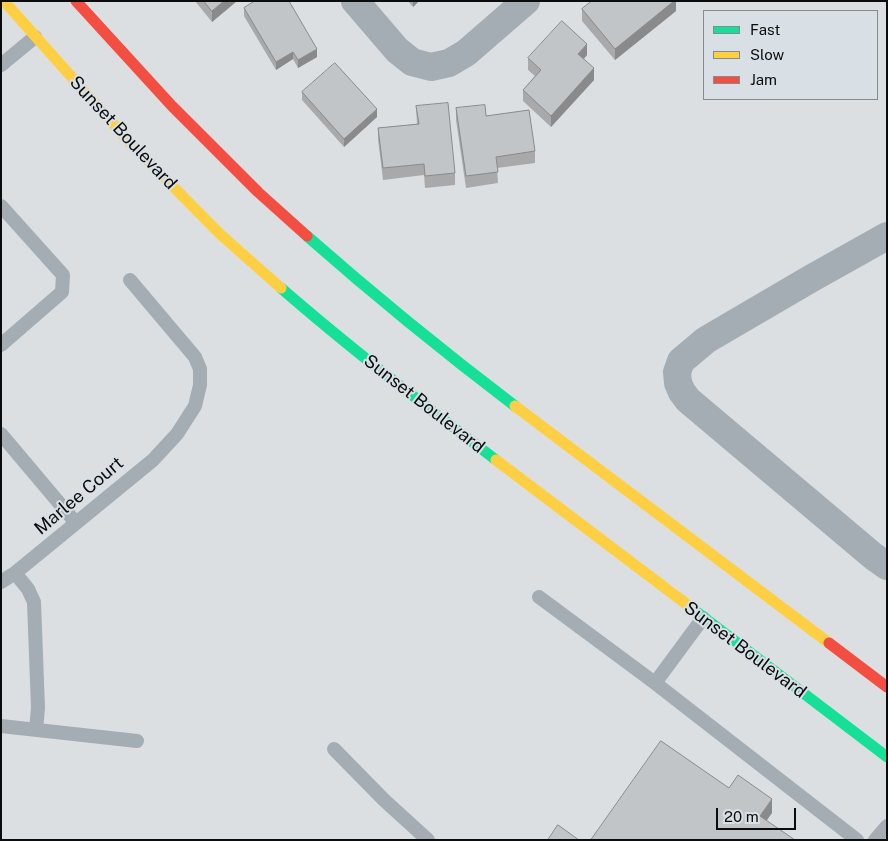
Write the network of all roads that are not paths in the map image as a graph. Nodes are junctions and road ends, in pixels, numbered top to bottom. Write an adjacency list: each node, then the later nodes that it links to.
1 (4, 1): 5 (main road, Sunset Boulevard)
2 (76, 1): 19 (main road)
3 (355, 1): 4 (street)
4 (526, 1)
5 (35, 37): 6 (lane); 17 (main road, Sunset Boulevard)
6 (1, 65)
7 (1, 206): 10 (lane)
8 (887, 236): 13 (street)
9 (130, 280): 12 (lane, Marlee Court)
10 (1, 345)
11 (1, 434): 12 (lane)
12 (76, 523): 14 (lane, Marlee Court)
13 (882, 556)
14 (15, 573): 15 (lane, Marlee Court); 21 (lane)
15 (1, 582)
16 (539, 597): 18 (lane)
17 (703, 618): 18 (lane); 24 (main road, Sunset Boulevard)
18 (655, 683): 27 (lane)
19 (887, 687)
20 (1, 726): 21 (lane)
21 (36, 730): 22 (lane)
22 (137, 742)
23 (334, 748): 26 (lane)
24 (887, 757)
25 (887, 826): 28 (lane)
26 (428, 840)
27 (857, 840)
28 (875, 840)

